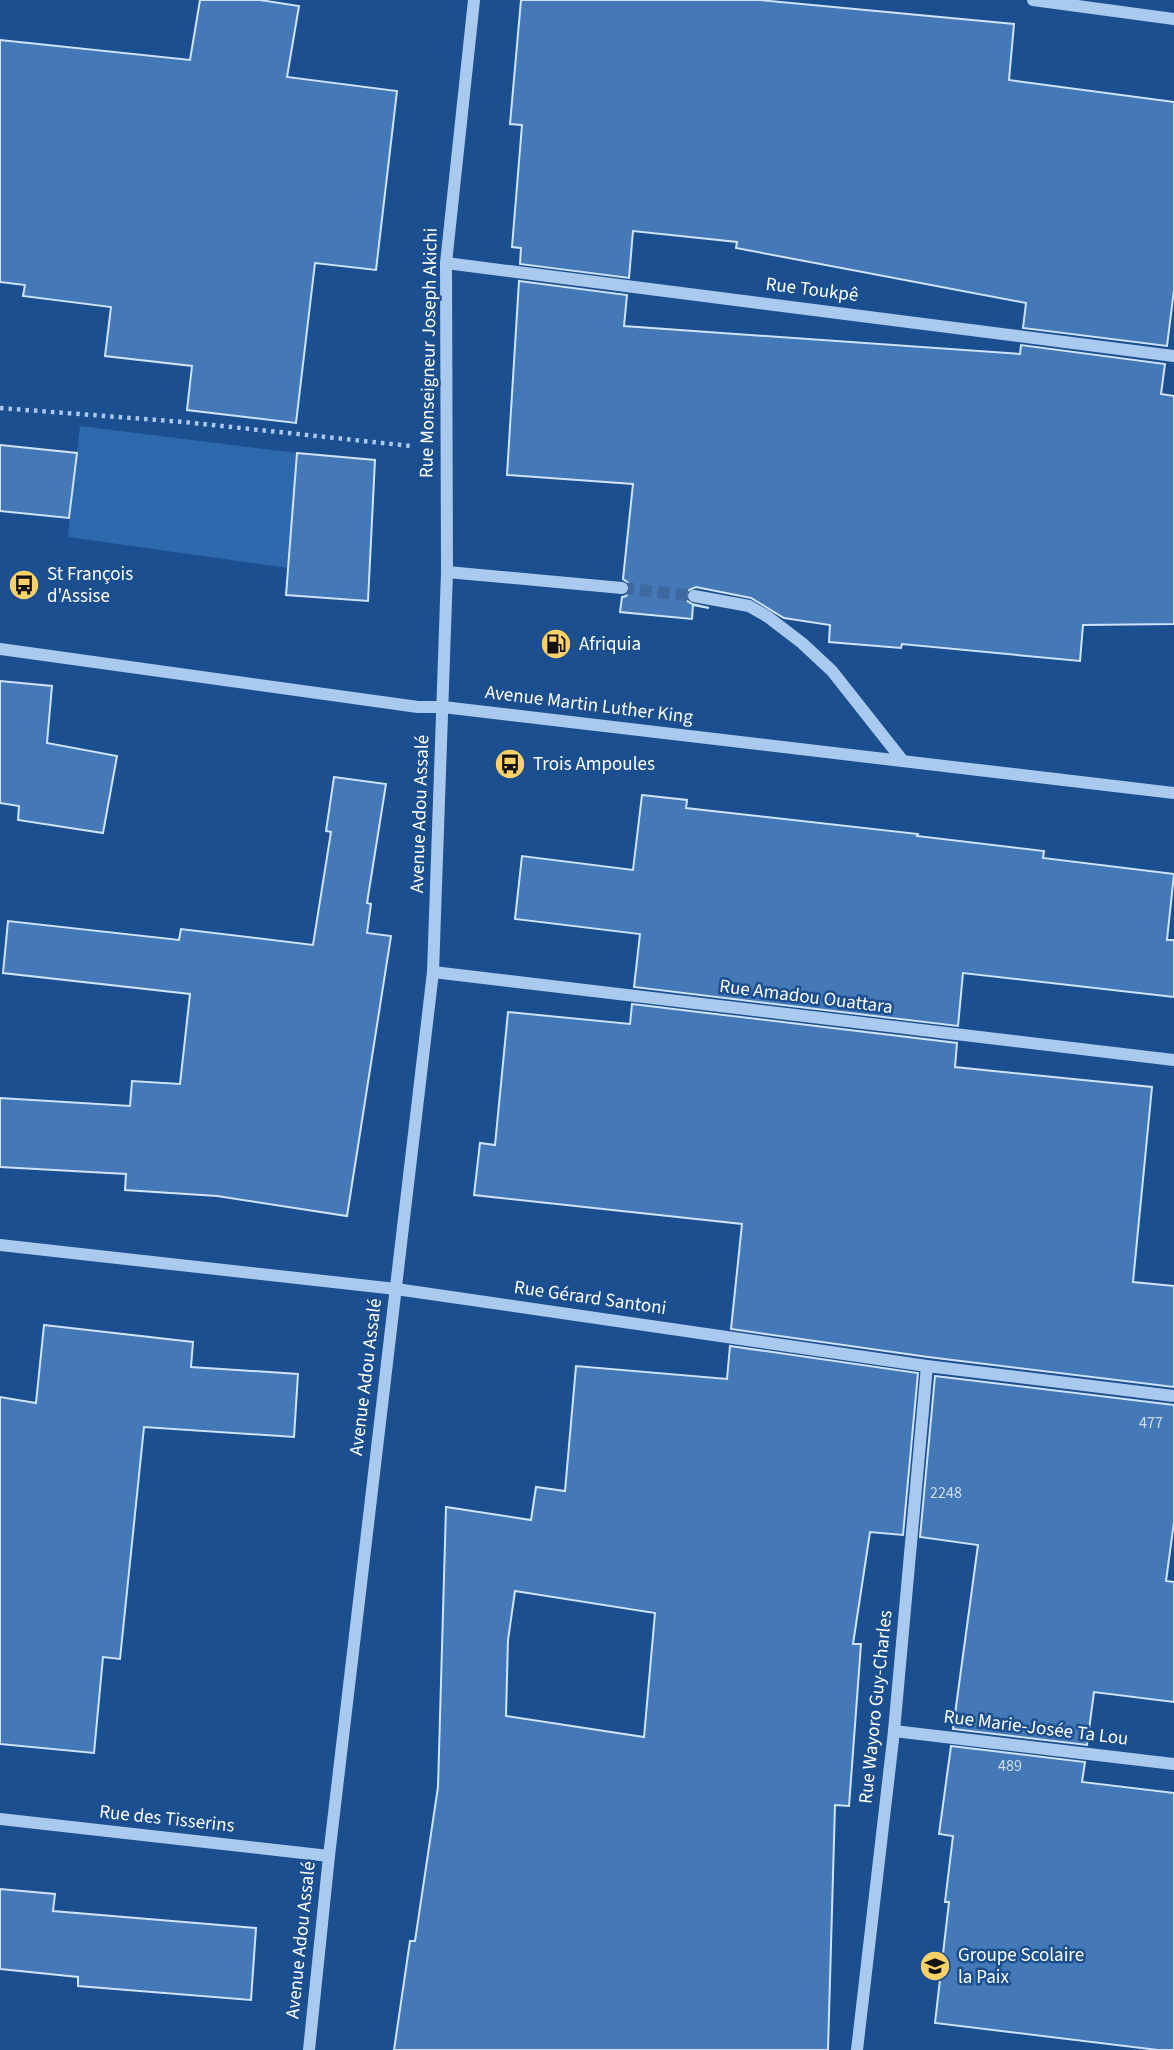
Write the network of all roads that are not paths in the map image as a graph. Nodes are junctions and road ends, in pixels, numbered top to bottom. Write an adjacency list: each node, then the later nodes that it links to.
1 (474, 0): 4 (street, Rue Monseigneur Joseph Akichi)
2 (1033, 0): 3 (street)
3 (1174, 19)
4 (446, 263): 5 (street, Rue Toukpê); 6 (street, Rue Monseigneur Joseph Akichi)
5 (1174, 356)
6 (447, 572): 7 (street); 10 (street, Rue Monseigneur Joseph Akichi)
7 (622, 588)
8 (694, 596): 11 (street)
9 (0, 649): 10 (street, Avenue Martin Luther King)
10 (443, 707): 11 (street, Avenue Martin Luther King); 13 (street, Avenue Adou Assalé)
11 (903, 761): 12 (street, Avenue Martin Luther King)
12 (1174, 793)
13 (433, 972): 14 (street, Rue Amadou Ouattara); 16 (street, Avenue Adou Assalé)
14 (1174, 1060)
15 (0, 1245): 16 (street, Rue Gérard Santoni)
16 (396, 1289): 17 (street, Rue Gérard Santoni); 22 (street, Avenue Adou Assalé)
17 (927, 1366): 18 (street, Rue Gérard Santoni); 19 (street, Rue Wayoro Guy-Charles)
18 (1174, 1396)
19 (894, 1731): 20 (street, Rue Marie-Josée Ta Lou); 24 (street, Rue Wayoro Guy-Charles)
20 (1174, 1764)
21 (0, 1819): 22 (street, Rue des Tisserins)
22 (330, 1856): 23 (street, Avenue Adou Assalé)
23 (309, 2050)
24 (857, 2050)

